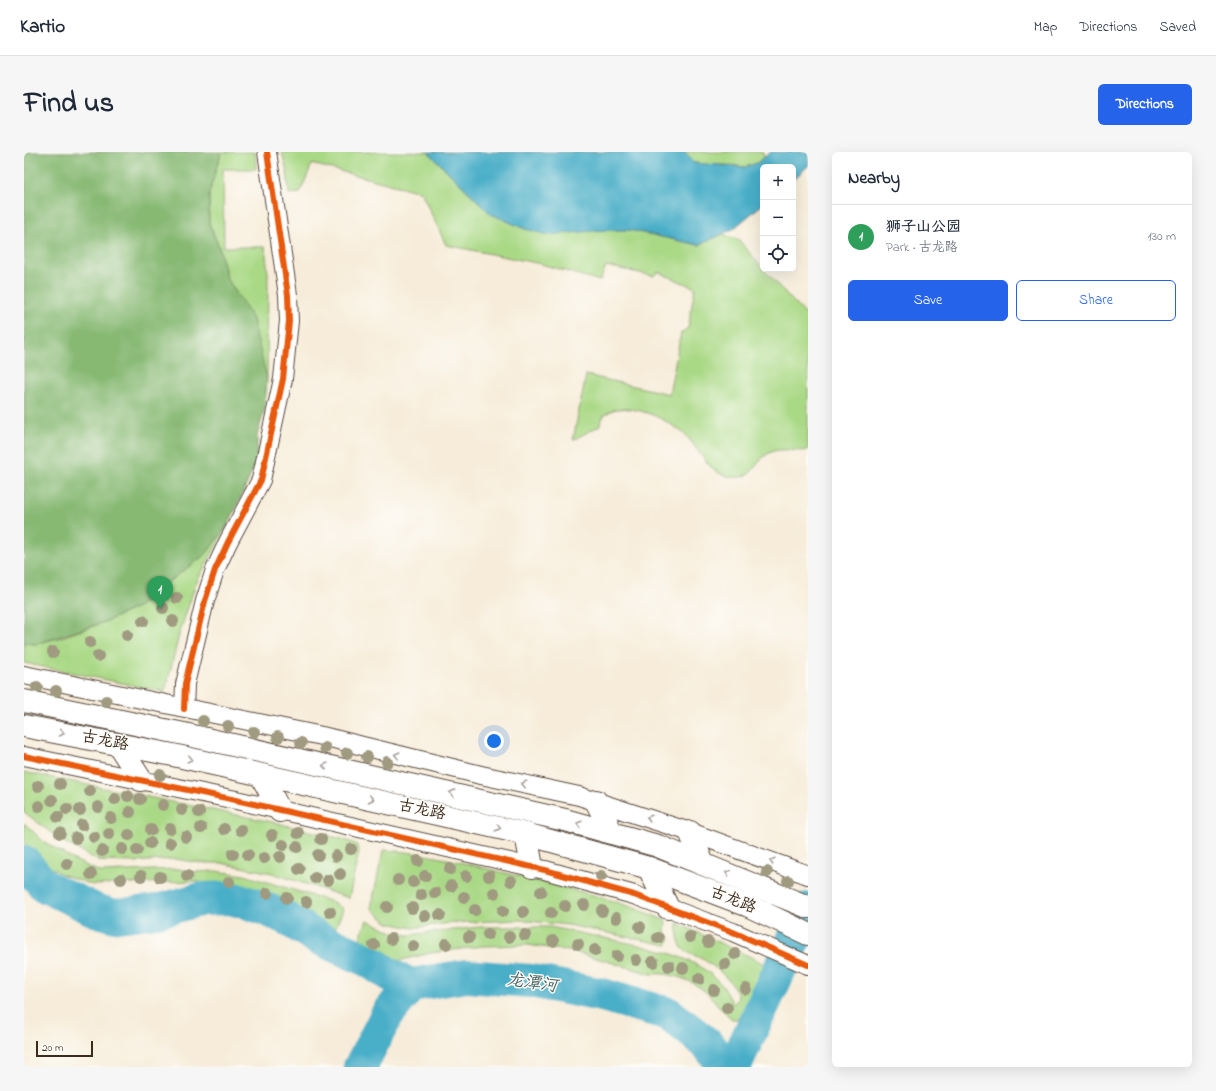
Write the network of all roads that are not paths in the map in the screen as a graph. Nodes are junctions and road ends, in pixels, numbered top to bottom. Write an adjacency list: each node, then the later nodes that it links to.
1 (267, 152): 4 (street)
2 (24, 675): 4 (street)
3 (24, 701): 13 (main road, 古龙路, one-way to 3)
4 (184, 709): 10 (street, one-way to 4)
5 (24, 726): 6 (main road, 古龙路, one-way to 6)
6 (118, 744): 8 (main road, 古龙路, one-way to 8); 9 (main road)
7 (24, 756): 9 (street)
8 (261, 775): 11 (main road); 14 (main road, 古龙路, one-way to 14)
9 (141, 780): 11 (street)
10 (596, 801): 12 (street, one-way to 10); 13 (main road)
11 (280, 811): 16 (street)
12 (690, 832): 15 (main road); 18 (street, one-way to 12)
13 (612, 833): 15 (main road, 古龙路)
14 (526, 834): 16 (main road); 17 (main road, 古龙路)
15 (703, 864): 19 (main road, 古龙路, one-way to 15)
16 (532, 867): 20 (street)
17 (649, 868): 20 (main road); 21 (main road, 古龙路)
18 (808, 875)
19 (799, 903)
20 (668, 908): 22 (street)
21 (808, 934)
22 (808, 965)

